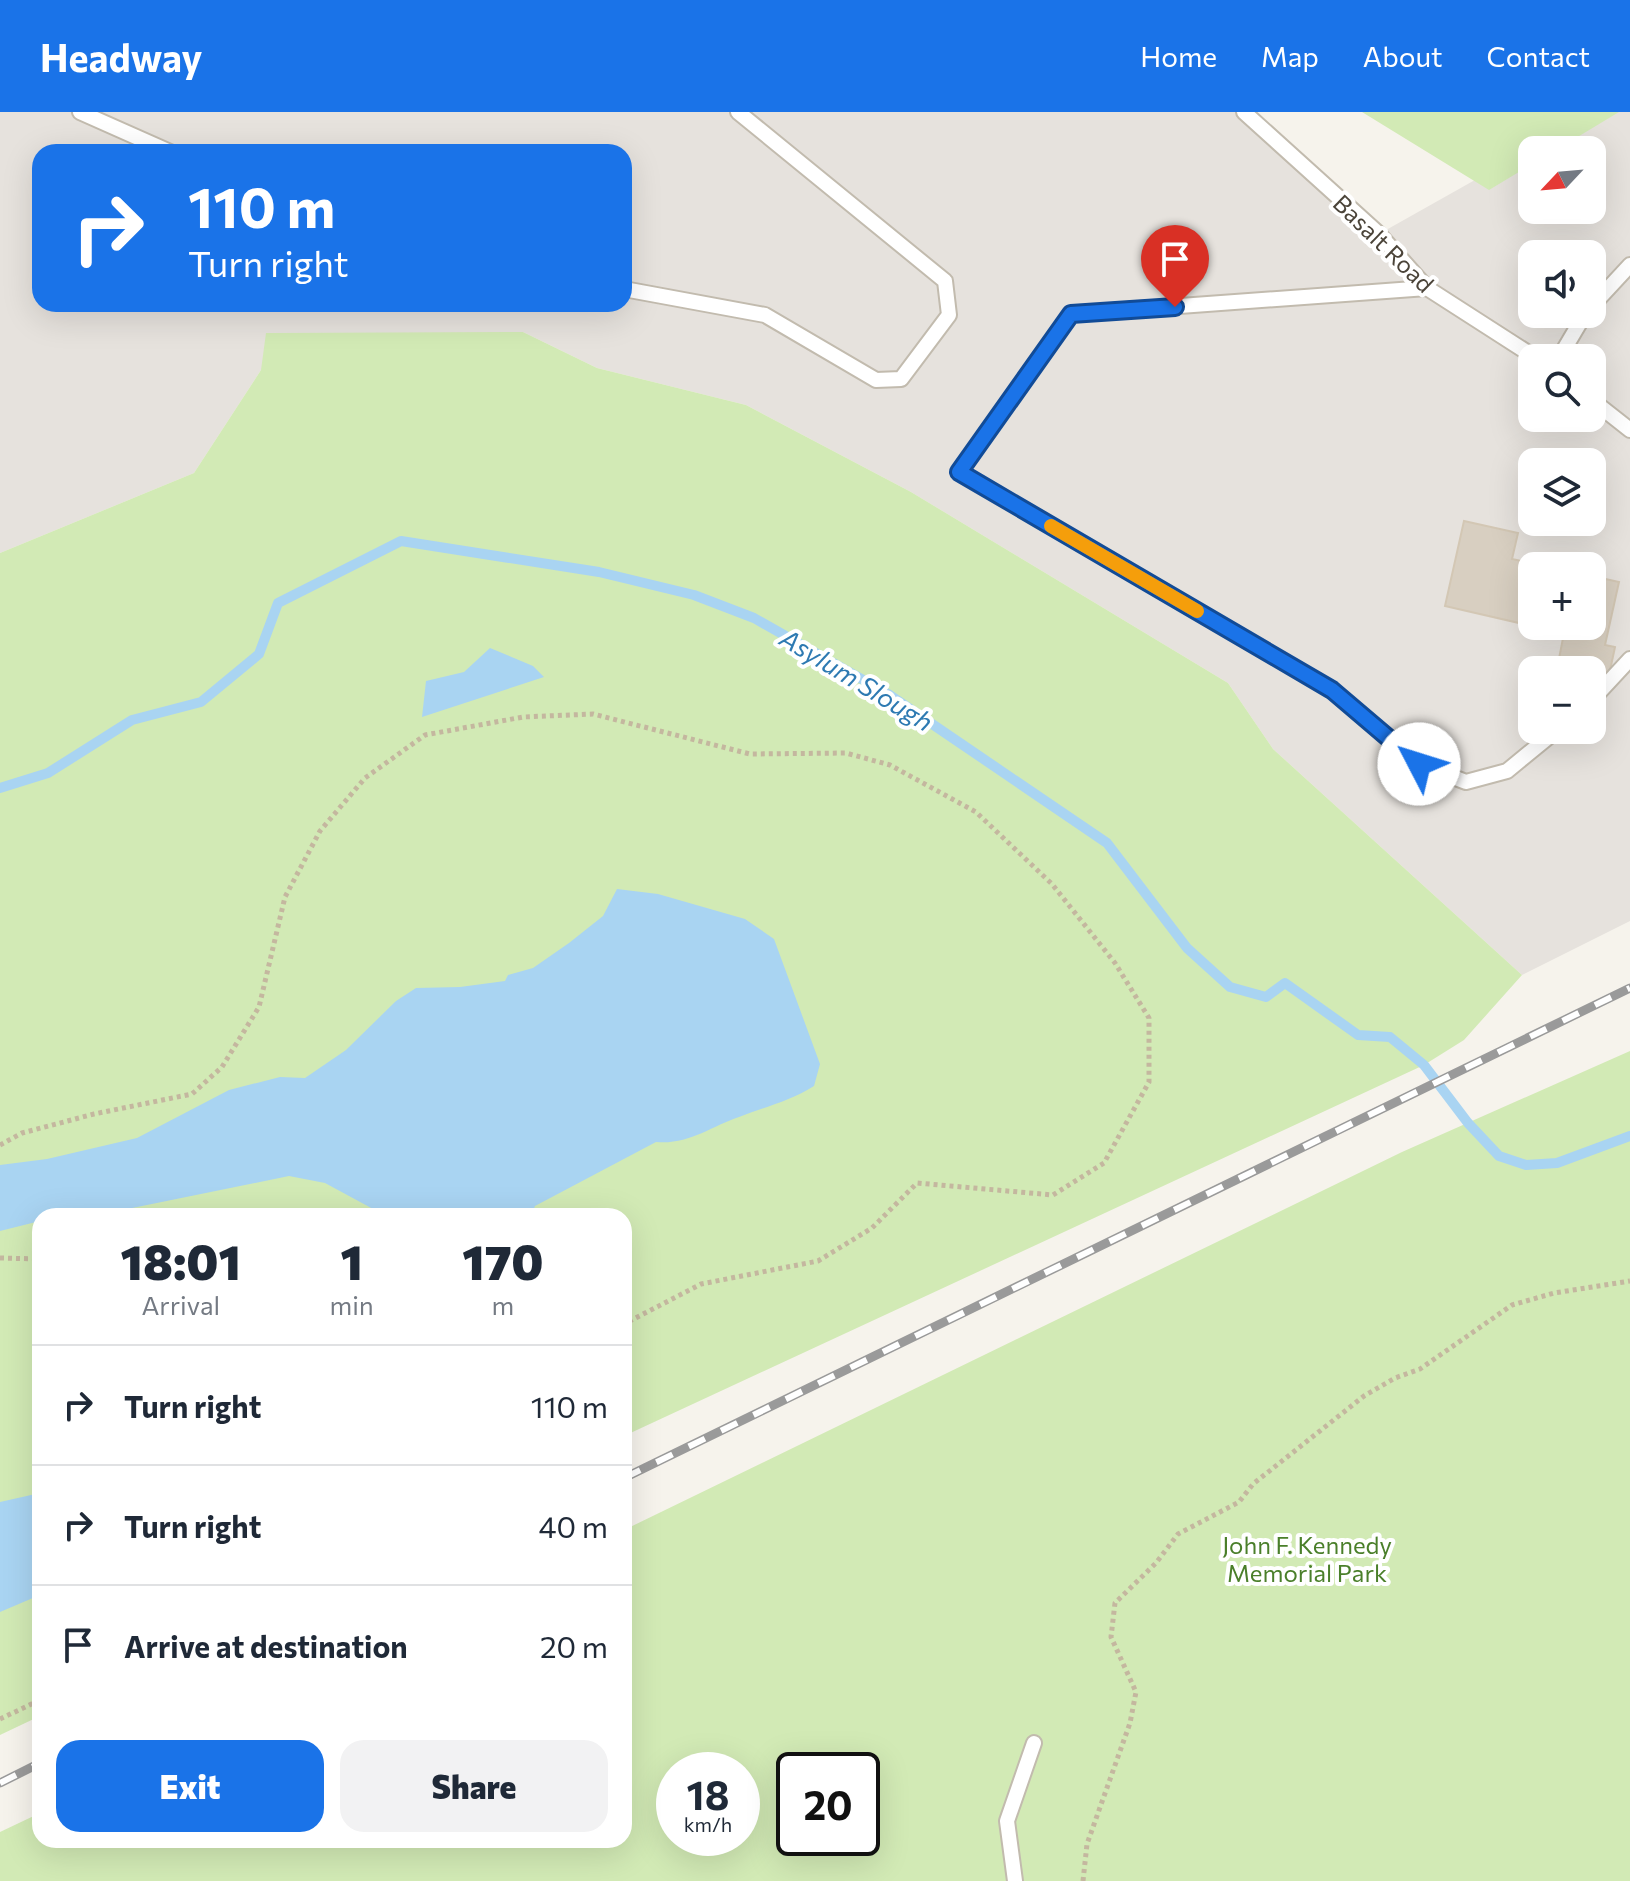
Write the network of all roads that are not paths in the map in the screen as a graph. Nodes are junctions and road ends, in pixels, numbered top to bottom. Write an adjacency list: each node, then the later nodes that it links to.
1 (738, 112): 7 (lane)
2 (1244, 112): 6 (lane, Basalt Road)
3 (88, 114): 4 (lane)
4 (153, 144)
5 (1630, 265): 8 (lane)
6 (1427, 288): 9 (lane, Basalt Road); 14 (lane)
7 (632, 290)
8 (1606, 291)
9 (1518, 346)
10 (1606, 411): 11 (lane)
11 (1630, 430)
12 (1630, 659): 13 (lane)
13 (1606, 685)
14 (1540, 744)
15 (1034, 1743): 16 (lane)
16 (1015, 1881)

